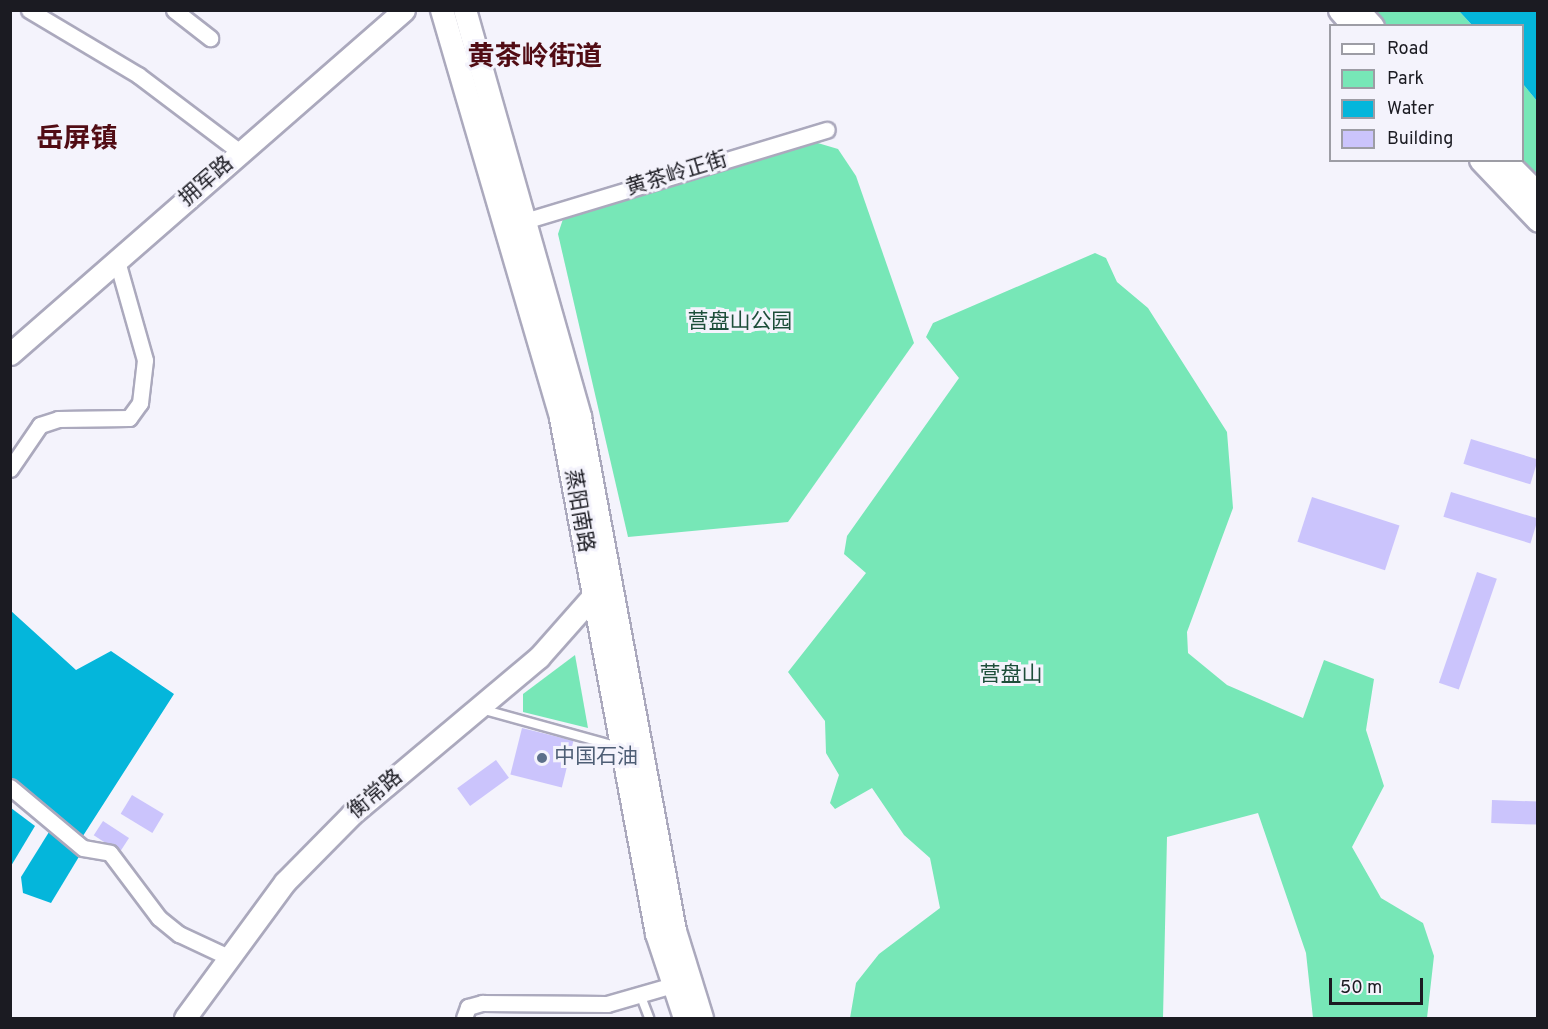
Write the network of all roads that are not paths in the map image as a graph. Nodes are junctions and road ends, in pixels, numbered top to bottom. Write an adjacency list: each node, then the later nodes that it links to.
1 (174, 10): 10 (street)
2 (404, 10): 12 (street, 拥军路)
3 (442, 10): 21 (main road, 蒸阳南路)
4 (465, 10): 16 (main road, 蒸阳南路)
5 (1339, 10): 8 (street)
6 (1358, 10): 9 (street)
7 (30, 11): 12 (street)
8 (1351, 24)
9 (1371, 24)
10 (210, 38)
11 (827, 130): 16 (street, 黄茶岭正街)
12 (241, 153): 18 (street, 拥军路)
13 (1482, 162): 17 (street)
14 (1507, 162): 15 (street)
15 (1538, 193)
16 (528, 220): 32 (main road, 蒸阳南路)
17 (1538, 221)
18 (117, 261): 19 (street, 拥军路); 20 (street)
19 (10, 354)
20 (10, 470)
21 (593, 596): 22 (street, 衡常路); 23 (main road, 蒸阳南路)
22 (479, 709): 23 (lane); 25 (street, 衡常路)
23 (621, 748): 26 (main road, 蒸阳南路)
24 (10, 787): 25 (street)
25 (228, 957): 28 (street, 衡常路)
26 (673, 985): 27 (street); 31 (main road, 蒸阳南路)
27 (640, 994): 29 (street); 30 (lane)
28 (185, 1018)
29 (464, 1018)
30 (649, 1018)
31 (685, 1018)
32 (702, 1018)

